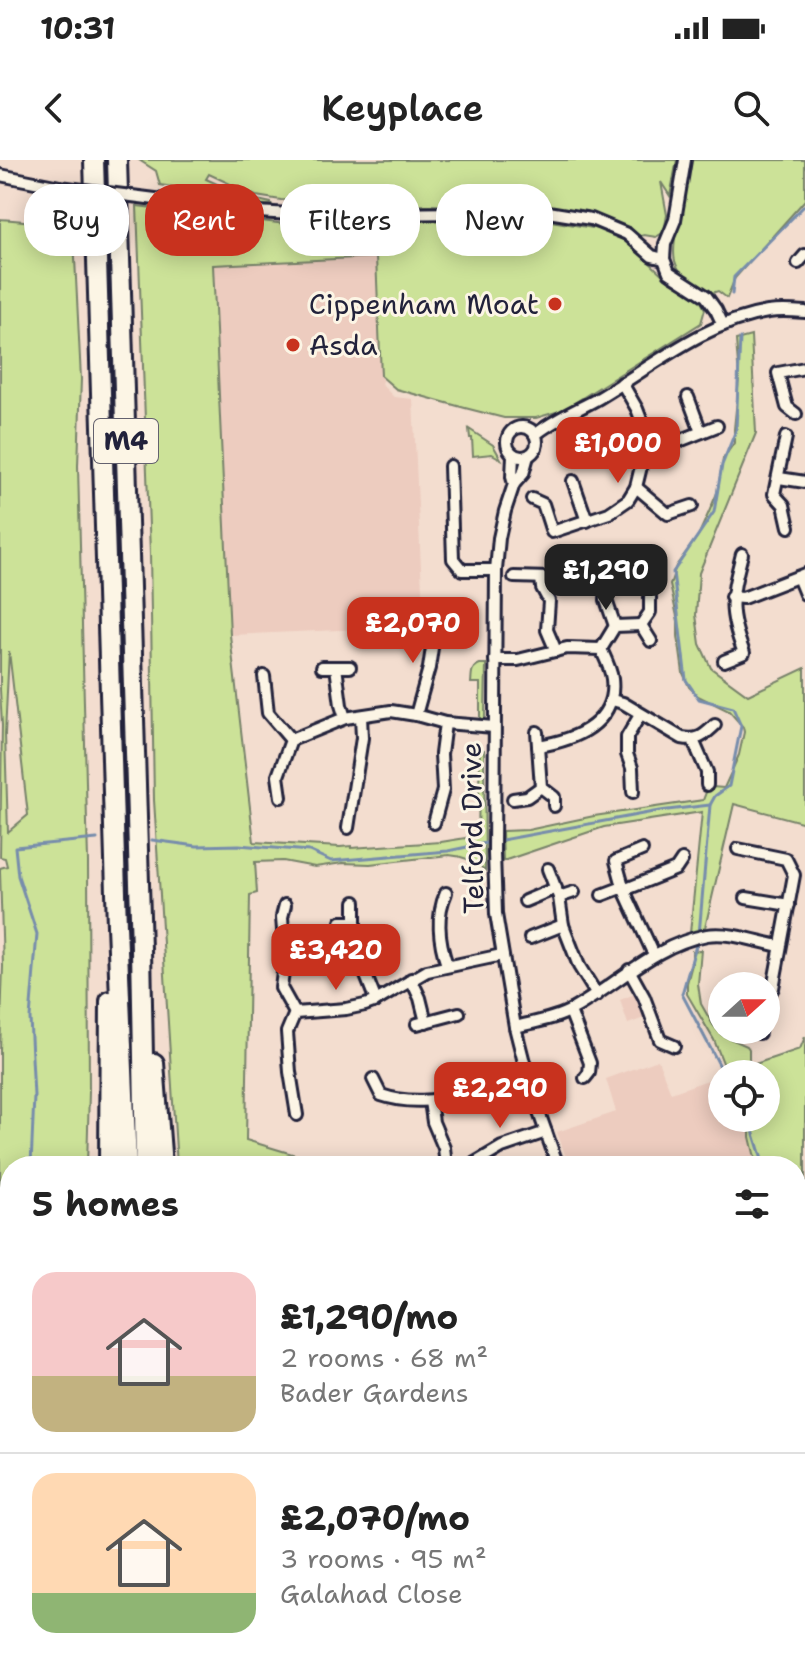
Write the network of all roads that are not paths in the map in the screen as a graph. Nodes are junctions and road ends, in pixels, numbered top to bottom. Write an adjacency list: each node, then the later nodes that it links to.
1 (94, 160): 86 (highway, M4)
2 (117, 160): 89 (highway, M4)
3 (685, 160): 5 (street)
4 (0, 175): 5 (street, bridge)
5 (664, 259): 7 (street)
6 (805, 312): 7 (street)
7 (723, 325): 9 (street)
8 (805, 368): 11 (street)
9 (622, 383): 14 (street); 16 (street)
10 (688, 397): 13 (street)
11 (796, 414)
12 (717, 426): 13 (street)
13 (701, 432): 16 (street)
14 (535, 435): 17 (street); 18 (street)
15 (786, 437): 20 (street)
16 (646, 446): 24 (street)
17 (513, 455): 18 (street); 23 (street, Telford Drive)
18 (528, 456): 23 (street, Telford Drive)
19 (450, 466): 30 (street)
20 (779, 478): 22 (street); 28 (street)
21 (573, 481): 27 (street)
22 (805, 482)
23 (514, 484): 30 (street, Telford Drive)
24 (636, 487): 26 (street); 27 (street)
25 (532, 499): 27 (street)
26 (692, 506)
27 (587, 521)
28 (789, 527)
29 (742, 554): 36 (street)
30 (496, 570): 43 (street, Telford Drive)
31 (802, 576): 34 (street); 36 (street)
32 (514, 577): 42 (street)
33 (607, 585): 38 (street)
34 (805, 594)
35 (650, 597): 37 (street)
36 (731, 597): 44 (street)
37 (641, 625): 38 (street); 40 (street)
38 (615, 626): 41 (street)
39 (440, 632): 50 (street)
40 (651, 641)
41 (601, 649): 42 (street); 49 (street)
42 (556, 651): 43 (street)
43 (495, 660): 56 (street, Telford Drive)
44 (724, 661)
45 (322, 667): 46 (street)
46 (336, 667): 47 (street); 53 (street)
47 (350, 667)
48 (264, 676): 58 (street)
49 (612, 700): 51 (street); 60 (street)
50 (416, 715): 52 (street); 54 (street)
51 (640, 715): 59 (street); 63 (street)
52 (361, 716): 53 (street); 68 (street)
53 (345, 718): 58 (street)
54 (445, 723): 56 (street); 67 (street)
55 (715, 725): 59 (street)
56 (494, 727): 90 (street, Telford Drive)
57 (537, 732): 60 (street)
58 (291, 740): 64 (street)
59 (693, 740): 61 (street)
60 (538, 746): 62 (street)
61 (707, 785)
62 (541, 787): 65 (street); 66 (street)
63 (633, 792)
64 (281, 797)
65 (513, 799)
66 (554, 806)
67 (434, 823)
68 (348, 828)
69 (738, 849): 82 (street)
70 (642, 850): 73 (street)
71 (682, 860): 73 (street)
72 (548, 869): 76 (street)
73 (624, 889): 77 (street); 91 (street)
74 (574, 892): 76 (street)
75 (446, 893): 92 (street)
76 (558, 893): 79 (street); 85 (street)
77 (602, 895)
78 (746, 898): 82 (street)
79 (525, 901)
80 (355, 902): 84 (street)
81 (285, 905): 99 (street)
82 (789, 905): 88 (street)
83 (341, 922): 84 (street)
84 (355, 922): 97 (street)
85 (563, 925): 87 (street); 96 (street)
86 (117, 926): 109 (highway, M4); 110 (highway, M4)
87 (530, 938)
88 (780, 946): 91 (street); 94 (street)
89 (141, 949): 111 (highway, M4); 112 (highway, M4)
90 (502, 955): 92 (street); 101 (street, Telford Drive)
91 (654, 955): 93 (street)
92 (447, 965): 95 (street)
93 (629, 970): 96 (street); 102 (street)
94 (776, 972)
95 (411, 979): 97 (street); 100 (street)
96 (597, 995): 98 (street)
97 (376, 1001): 99 (street)
98 (570, 1011): 101 (street); 103 (street)
99 (295, 1013): 107 (street)
100 (459, 1013)
101 (515, 1027): 108 (street, Telford Drive)
102 (674, 1046)
103 (585, 1078)
104 (373, 1079): 106 (street)
105 (477, 1093): 106 (street)
106 (430, 1101): 113 (street)
107 (297, 1115)
108 (546, 1132): 114 (street); 115 (street, Telford Drive)
109 (109, 1156)
110 (127, 1156)
111 (145, 1156)
112 (161, 1156)
113 (445, 1156)
114 (492, 1156)
115 (554, 1156)

